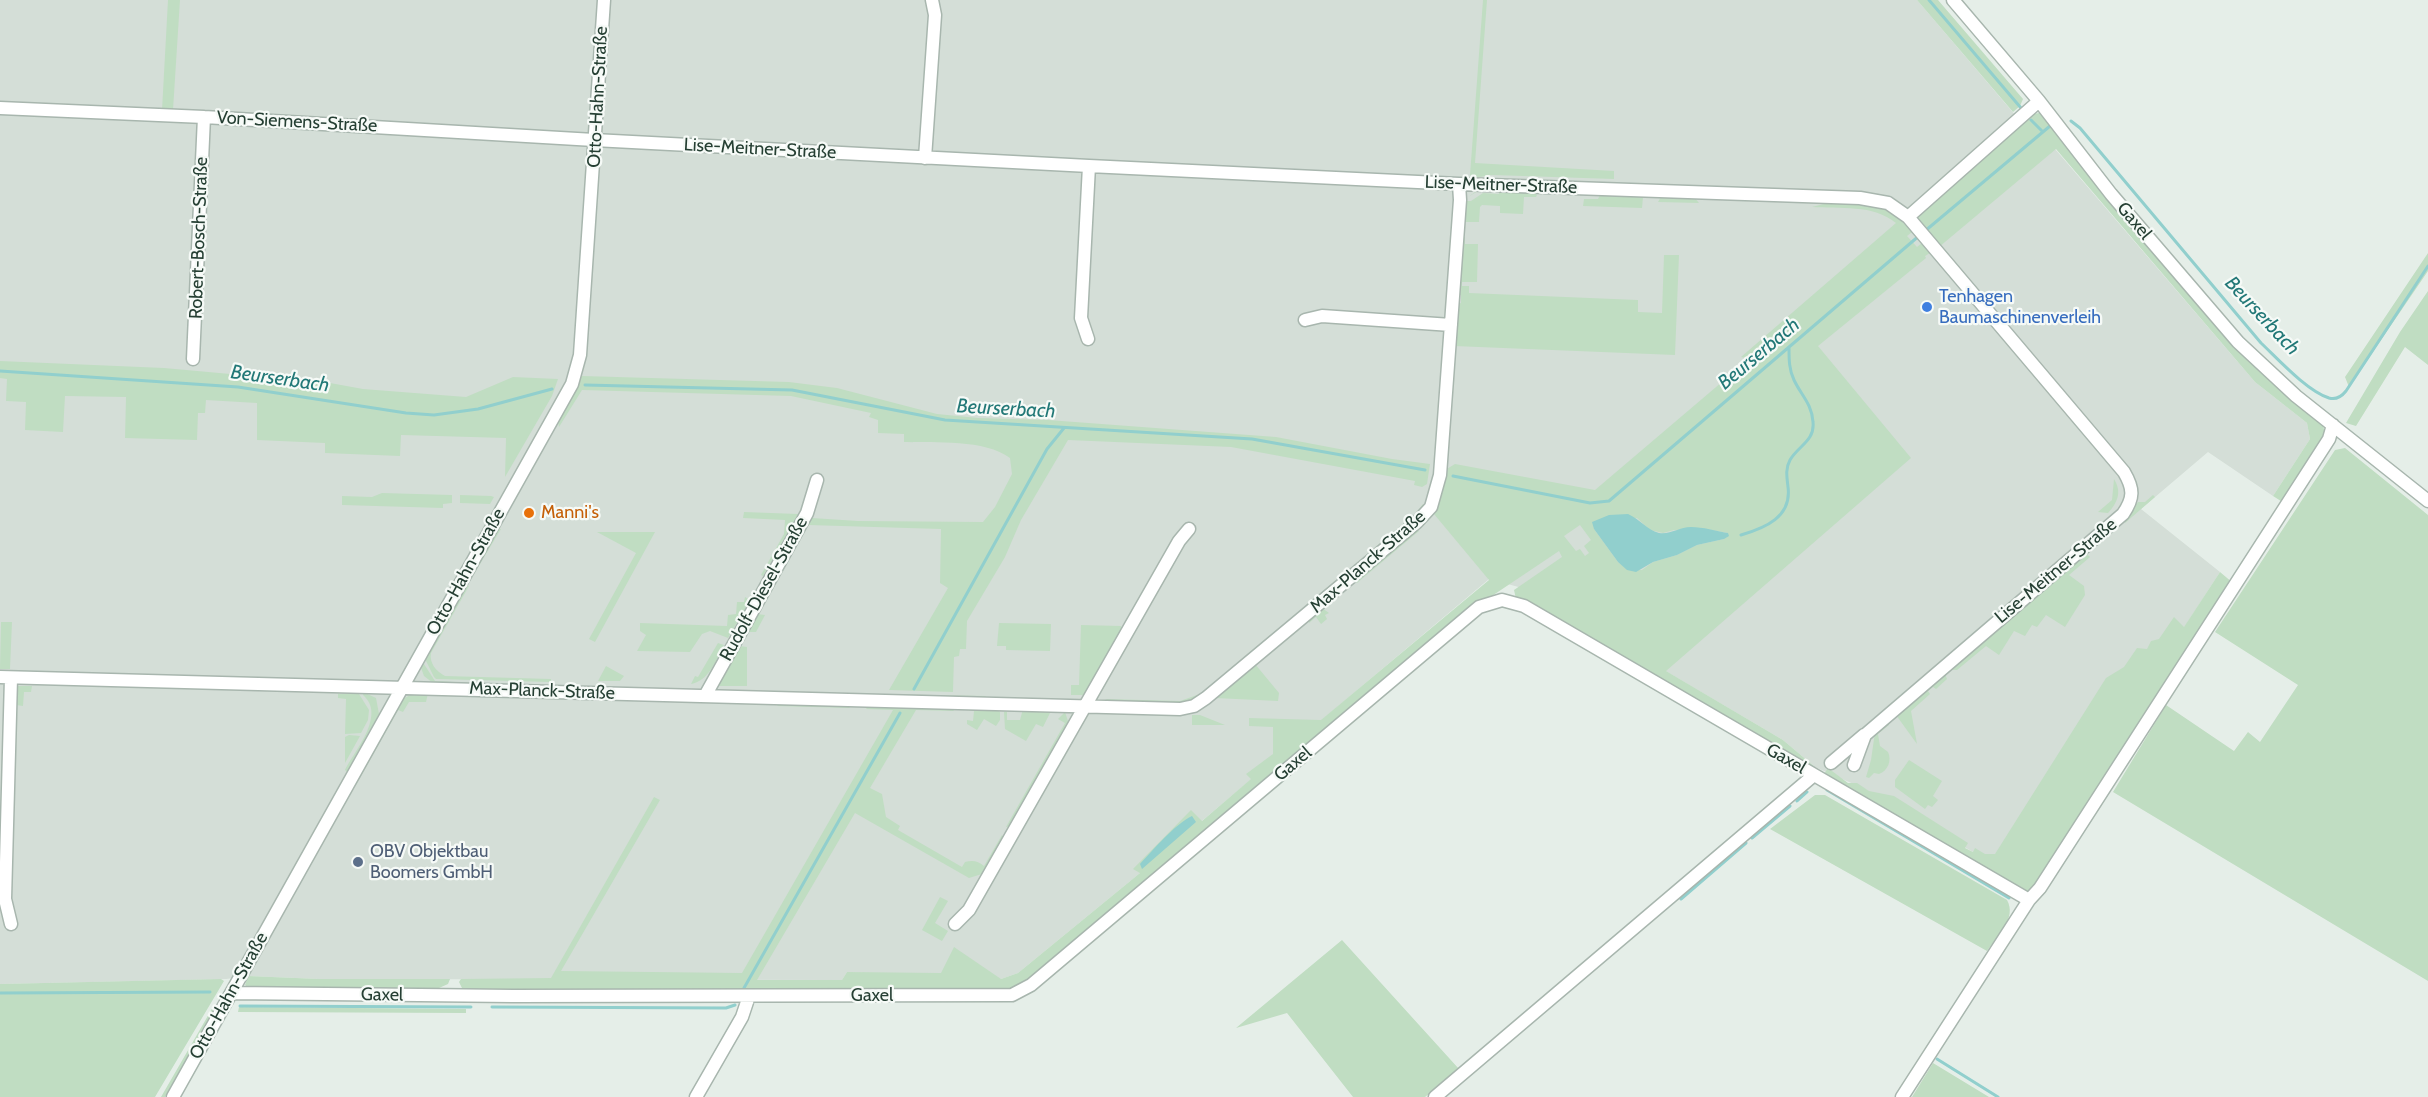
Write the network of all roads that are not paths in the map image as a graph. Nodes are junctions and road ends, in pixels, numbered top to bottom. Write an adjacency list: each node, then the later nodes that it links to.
1 (604, 0): 7 (street, Otto-Hahn-Straße)
2 (933, 0): 8 (street)
3 (1953, 0): 4 (street, Gaxel)
4 (2039, 101): 11 (street); 16 (street, Gaxel)
5 (0, 108): 6 (street, Von-Siemens-Straße)
6 (204, 117): 7 (street, Von-Siemens-Straße); 15 (street, Robert-Bosch-Straße)
7 (594, 141): 8 (street, Lise-Meitner-Straße); 21 (street, Otto-Hahn-Straße)
8 (925, 158): 9 (street, Lise-Meitner-Straße)
9 (1089, 166): 10 (street, Lise-Meitner-Straße); 14 (street)
10 (1459, 184): 11 (street, Lise-Meitner-Straße); 13 (street, Max-Planck-Straße)
11 (1908, 217): 24 (street, Lise-Meitner-Straße)
12 (1305, 320): 13 (street)
13 (1451, 325): 23 (street, Max-Planck-Straße)
14 (1088, 339)
15 (193, 359)
16 (2333, 425): 18 (street, Gaxel); 28 (street)
17 (817, 480): 22 (street, Rudolf-Diesel-Straße)
18 (2428, 501)
19 (1189, 529): 23 (street)
20 (5, 677): 21 (street, Max-Planck-Straße); 29 (street)
21 (402, 687): 22 (street, Max-Planck-Straße); 31 (street, Otto-Hahn-Straße)
22 (705, 696): 23 (street, Max-Planck-Straße)
23 (1084, 705): 30 (street)
24 (1864, 735): 25 (street, Lise-Meitner-Straße); 26 (street)
25 (1831, 763)
26 (1854, 765)
27 (1814, 775): 28 (street, Gaxel); 32 (street, Gaxel); 35 (street)
28 (2029, 900): 36 (street)
29 (11, 924)
30 (955, 924)
31 (232, 993): 32 (street, Gaxel); 33 (street, Otto-Hahn-Straße)
32 (749, 996): 34 (street)
33 (173, 1097)
34 (696, 1097)
35 (1435, 1097)
36 (1902, 1097)

